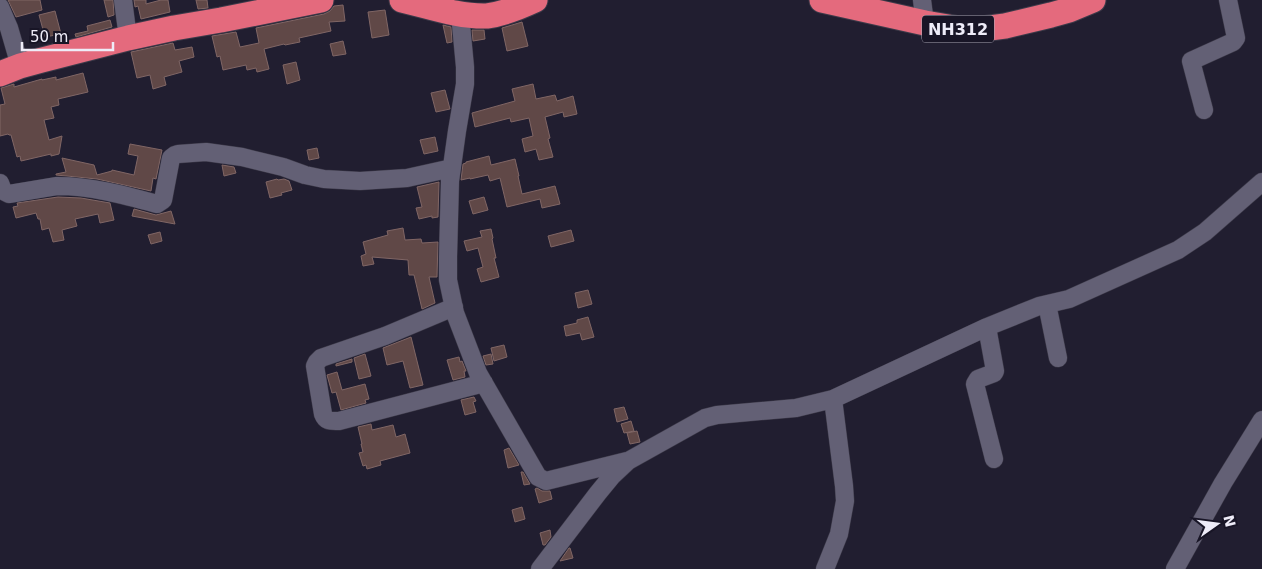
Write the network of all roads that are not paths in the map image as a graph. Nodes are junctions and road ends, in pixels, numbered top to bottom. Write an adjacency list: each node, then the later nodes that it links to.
1 (123, 0): 14 (street)
2 (321, 0): 9 (highway)
3 (402, 0): 13 (highway)
4 (822, 0): 8 (highway, NH312)
5 (1093, 0): 10 (highway, NH312)
6 (1228, 0): 16 (street)
7 (528, 2): 13 (highway)
8 (851, 4): 12 (highway, NH312)
9 (268, 5): 14 (highway)
10 (1068, 5): 12 (highway, NH312)
11 (0, 7): 15 (street)
12 (924, 12)
13 (460, 14): 17 (street)
14 (128, 38): 15 (highway)
15 (10, 70)
16 (1204, 110)
17 (452, 168): 19 (street); 21 (street)
18 (1262, 182): 20 (street)
19 (0, 183)
20 (1047, 304): 22 (street); 23 (street)
21 (454, 307): 24 (street); 24 (street)
22 (987, 327): 25 (street); 27 (street)
23 (1058, 358)
24 (484, 383): 28 (street)
25 (833, 399): 28 (street); 30 (street)
26 (1262, 420): 31 (street)
27 (994, 459)
28 (628, 460): 29 (street)
29 (540, 569)
30 (825, 569)
31 (1175, 569)

